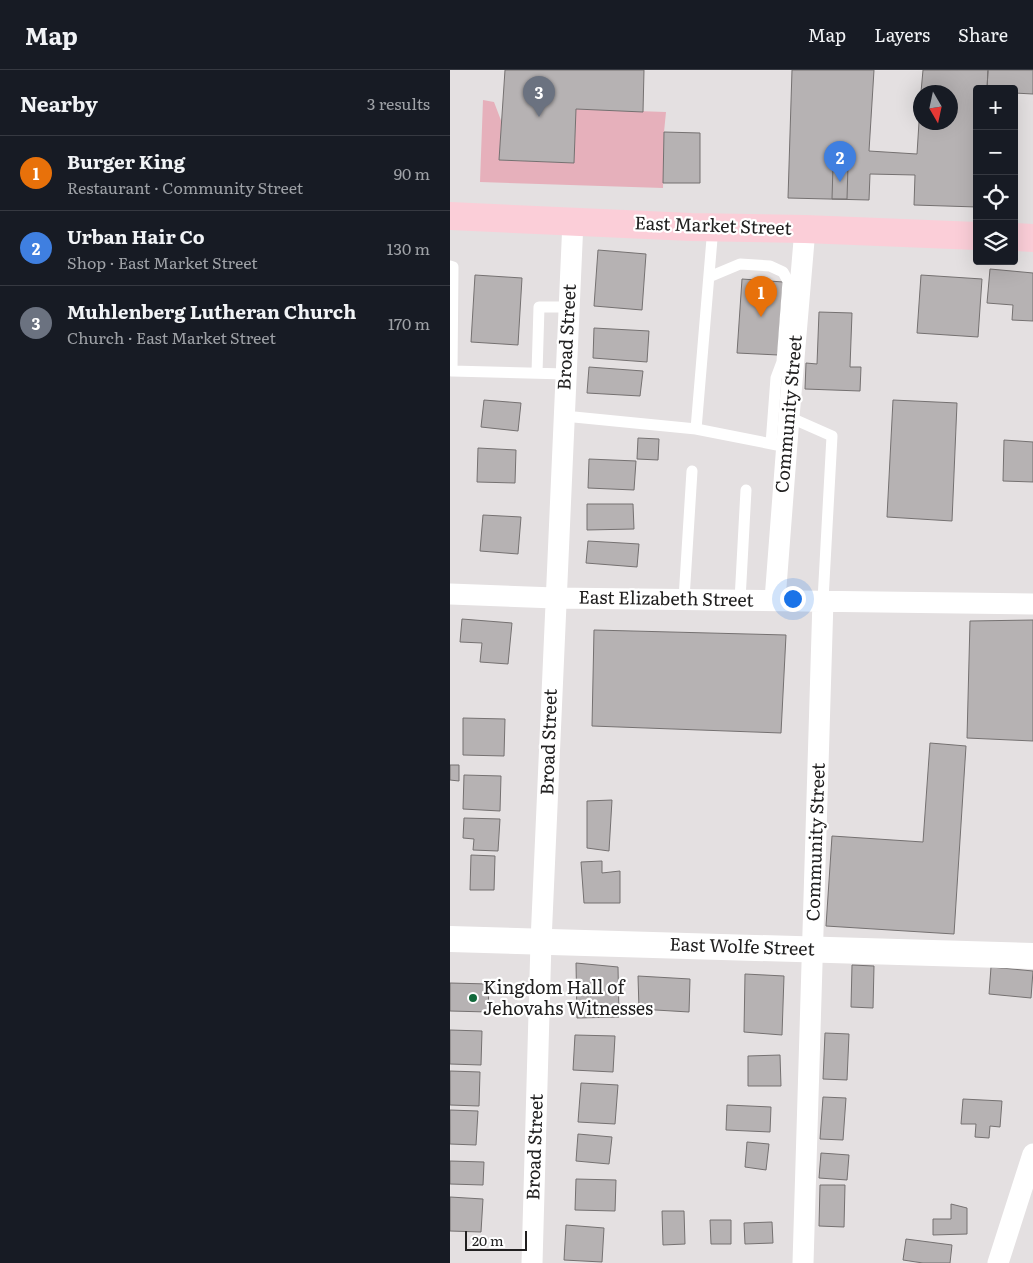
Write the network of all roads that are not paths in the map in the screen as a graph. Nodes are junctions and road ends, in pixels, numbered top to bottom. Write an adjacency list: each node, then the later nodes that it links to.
1 (450, 216): 2 (main road, East Market Street)
2 (573, 221): 3 (main road, East Market Street); 10 (street, Broad Street)
3 (713, 227): 4 (main road, East Market Street); 9 (lane)
4 (805, 229): 5 (main road, East Market Street); 15 (street, Community Street)
5 (973, 236)
6 (1018, 237): 7 (main road)
7 (1033, 238)
8 (450, 266): 11 (lane)
9 (709, 277): 16 (lane); 17 (lane)
10 (569, 307): 12 (lane); 13 (street, Broad Street)
11 (451, 372): 12 (lane)
12 (537, 373): 13 (lane)
13 (566, 374): 14 (street, Broad Street)
14 (564, 416): 16 (lane); 21 (street, Broad Street)
15 (789, 418): 17 (street, Community Street); 25 (lane)
16 (696, 429): 17 (lane)
17 (778, 445): 24 (street, Community Street)
18 (692, 471): 22 (lane)
19 (746, 490): 23 (lane)
20 (450, 594): 21 (street, East Elizabeth Street)
21 (555, 598): 22 (street, East Elizabeth Street); 28 (street, Broad Street)
22 (684, 599): 23 (street, East Elizabeth Street)
23 (740, 600): 24 (street, East Elizabeth Street)
24 (775, 600): 25 (street, East Elizabeth Street)
25 (823, 600): 26 (street, East Elizabeth Street); 29 (street, Community Street)
26 (1033, 604)
27 (450, 939): 28 (street, East Wolfe Street)
28 (541, 942): 29 (street, East Wolfe Street); 32 (street, Broad Street)
29 (813, 949): 30 (street, East Wolfe Street); 33 (street, Community Street)
30 (1033, 956)
31 (1033, 1154): 34 (street)
32 (532, 1263)
33 (803, 1263)
34 (998, 1263)

